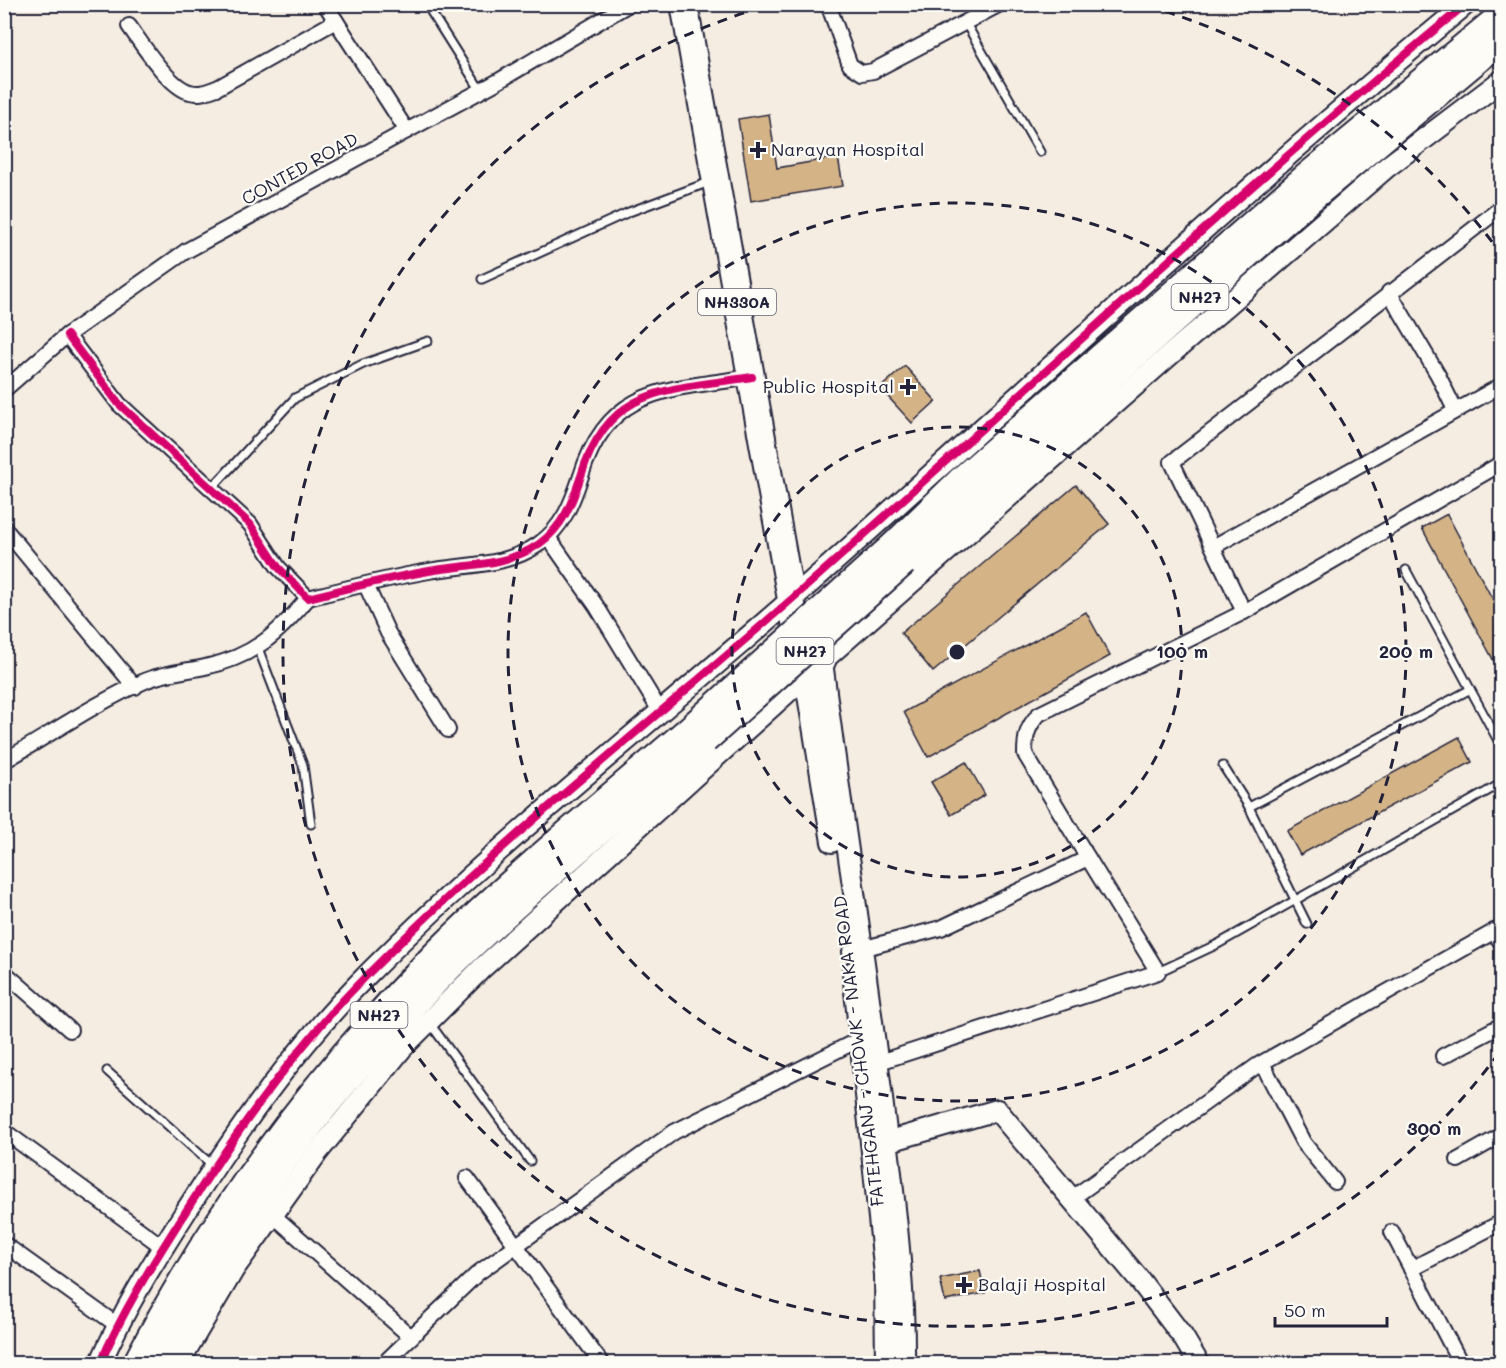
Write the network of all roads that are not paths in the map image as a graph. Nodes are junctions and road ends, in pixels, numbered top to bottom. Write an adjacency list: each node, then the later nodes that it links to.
1 (325, 4): 10 (street)
2 (426, 4): 15 (lane)
3 (629, 4): 15 (street, CONTED ROAD)
4 (684, 4): 18 (highway, NH330A)
5 (696, 4): 36 (highway, NH330A)
6 (828, 4): 11 (street)
7 (1000, 4): 11 (street)
8 (1466, 4): 36 (street)
9 (1502, 15): 33 (highway, NH27)
10 (336, 21): 12 (street); 16 (street)
11 (965, 22): 17 (lane)
12 (129, 26)
13 (1502, 39): 33 (highway, NH27)
14 (1502, 80): 40 (street)
15 (481, 91): 16 (street, CONTED ROAD)
16 (407, 131): 22 (street, CONTED ROAD)
17 (1040, 152)
18 (714, 180): 20 (lane); 24 (highway, NH330A)
19 (1502, 207): 21 (street)
20 (482, 279)
21 (1389, 292): 27 (street); 32 (street)
22 (67, 335): 26 (street, CONTED ROAD); 29 (street)
23 (428, 341): 29 (lane)
24 (752, 377): 31 (street); 36 (highway, NH330A)
25 (1502, 385): 27 (street)
26 (4, 390)
27 (1455, 410): 32 (street)
28 (1502, 463): 38 (street)
29 (212, 488): 37 (street)
30 (4, 528): 41 (street)
31 (548, 537): 35 (street); 43 (street)
32 (1213, 547): 38 (street)
33 (898, 554): 45 (highway, NH27, bridge)
34 (1406, 570): 42 (lane)
35 (366, 585): 37 (street); 44 (street)
36 (800, 592): 40 (highway, FATEHGANJ - CHOWK - NAKA ROAD / NH330A); 43 (street)
37 (308, 598): 39 (street)
38 (1244, 612): 52 (street)
39 (258, 648): 41 (street); 51 (lane)
40 (814, 669): 57 (street, FATEHGANJ - CHOWK - NAKA ROAD); 60 (street)
41 (135, 687): 47 (street)
42 (1469, 690): 46 (lane); 50 (lane)
43 (660, 711): 73 (street)
44 (448, 730)
45 (699, 733): 87 (highway, NH27); 88 (highway, NH27)
46 (1502, 748)
47 (4, 762)
48 (1223, 766): 50 (lane)
49 (1502, 783): 53 (lane)
50 (1249, 807): 53 (lane)
51 (311, 824)
52 (1088, 858): 57 (street); 59 (street)
53 (1296, 901): 54 (lane); 59 (lane)
54 (1307, 924)
55 (1498, 929): 56 (street); 65 (street)
56 (1502, 944)
57 (856, 950): 63 (street, FATEHGANJ - CHOWK - NAKA ROAD); 66 (street)
58 (4, 972): 62 (street)
59 (1158, 972): 66 (street)
60 (428, 1022): 72 (lane); 77 (street)
61 (1502, 1025): 64 (street)
62 (70, 1030)
63 (860, 1039): 66 (street, FATEHGANJ - CHOWK - NAKA ROAD); 81 (street)
64 (1443, 1056)
65 (1263, 1063): 75 (street); 76 (street)
66 (871, 1065): 70 (street)
67 (107, 1071): 73 (lane)
68 (4, 1131): 82 (street)
69 (1502, 1135): 71 (street)
70 (879, 1144): 76 (street); 92 (street, FATEHGANJ - CHOWK - NAKA ROAD); 93 (street)
71 (1458, 1160)
72 (530, 1161)
73 (214, 1167): 82 (street)
74 (467, 1178): 81 (street)
75 (1335, 1182)
76 (1071, 1199): 94 (street)
77 (273, 1215): 85 (street); 89 (street)
78 (1502, 1222): 83 (street)
79 (1392, 1232): 83 (street)
80 (4, 1244): 84 (street)
81 (516, 1245): 85 (street); 91 (street)
82 (163, 1248): 84 (street)
83 (1412, 1269): 95 (street)
84 (117, 1325): 86 (street)
85 (411, 1337): 90 (street)
86 (100, 1364)
87 (136, 1364)
88 (159, 1364)
89 (178, 1364)
90 (383, 1364)
91 (602, 1364)
92 (886, 1364)
93 (903, 1364)
94 (1199, 1364)
95 (1461, 1364)

